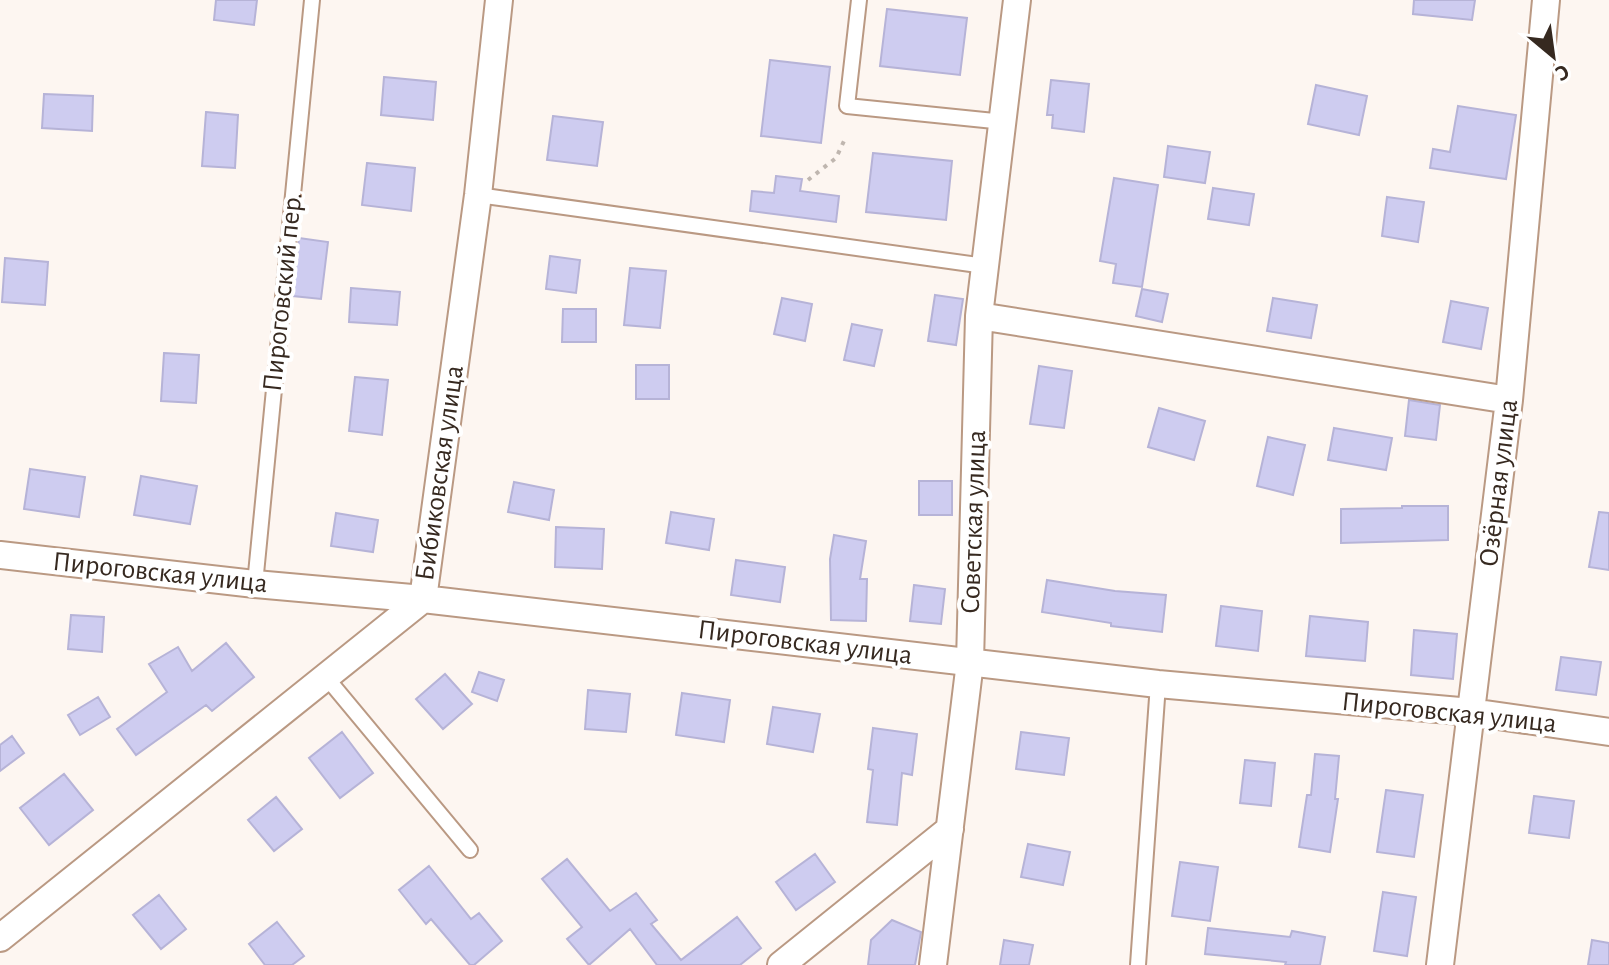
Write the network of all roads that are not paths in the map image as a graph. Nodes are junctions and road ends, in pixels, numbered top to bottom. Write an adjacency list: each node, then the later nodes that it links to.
1 (312, 0): 12 (lane, Пироговский пер.)
2 (499, 0): 7 (street, Бибиковская улица)
3 (859, 0): 6 (lane)
4 (1017, 0): 6 (street, Советская улица)
5 (1546, 0): 10 (street, Озёрная улица)
6 (1004, 122): 8 (street, Советская улица)
7 (478, 195): 8 (lane); 13 (street, Бибиковская улица)
8 (985, 266): 9 (street, Советская улица)
9 (979, 316): 10 (street); 14 (street, Советская улица)
10 (1509, 400): 17 (street, Озёрная улица)
11 (0, 555): 12 (street, Пироговская улица)
12 (255, 584): 13 (street, Пироговская улица)
13 (423, 599): 14 (street, Пироговская улица); 15 (street, Бибиковская улица)
14 (970, 662): 16 (street, Пироговская улица); 19 (street, Советская улица)
15 (326, 677): 20 (lane); 21 (street, Бибиковская улица)
16 (1158, 684): 17 (street, Пироговская улица); 24 (lane)
17 (1471, 712): 18 (street, Пироговская улица); 25 (street, Озёрная улица)
18 (1609, 732)
19 (950, 829): 22 (street); 23 (street, Советская улица)
20 (470, 850)
21 (0, 938)
22 (781, 965)
23 (933, 965)
24 (1138, 965)
25 (1440, 965)

